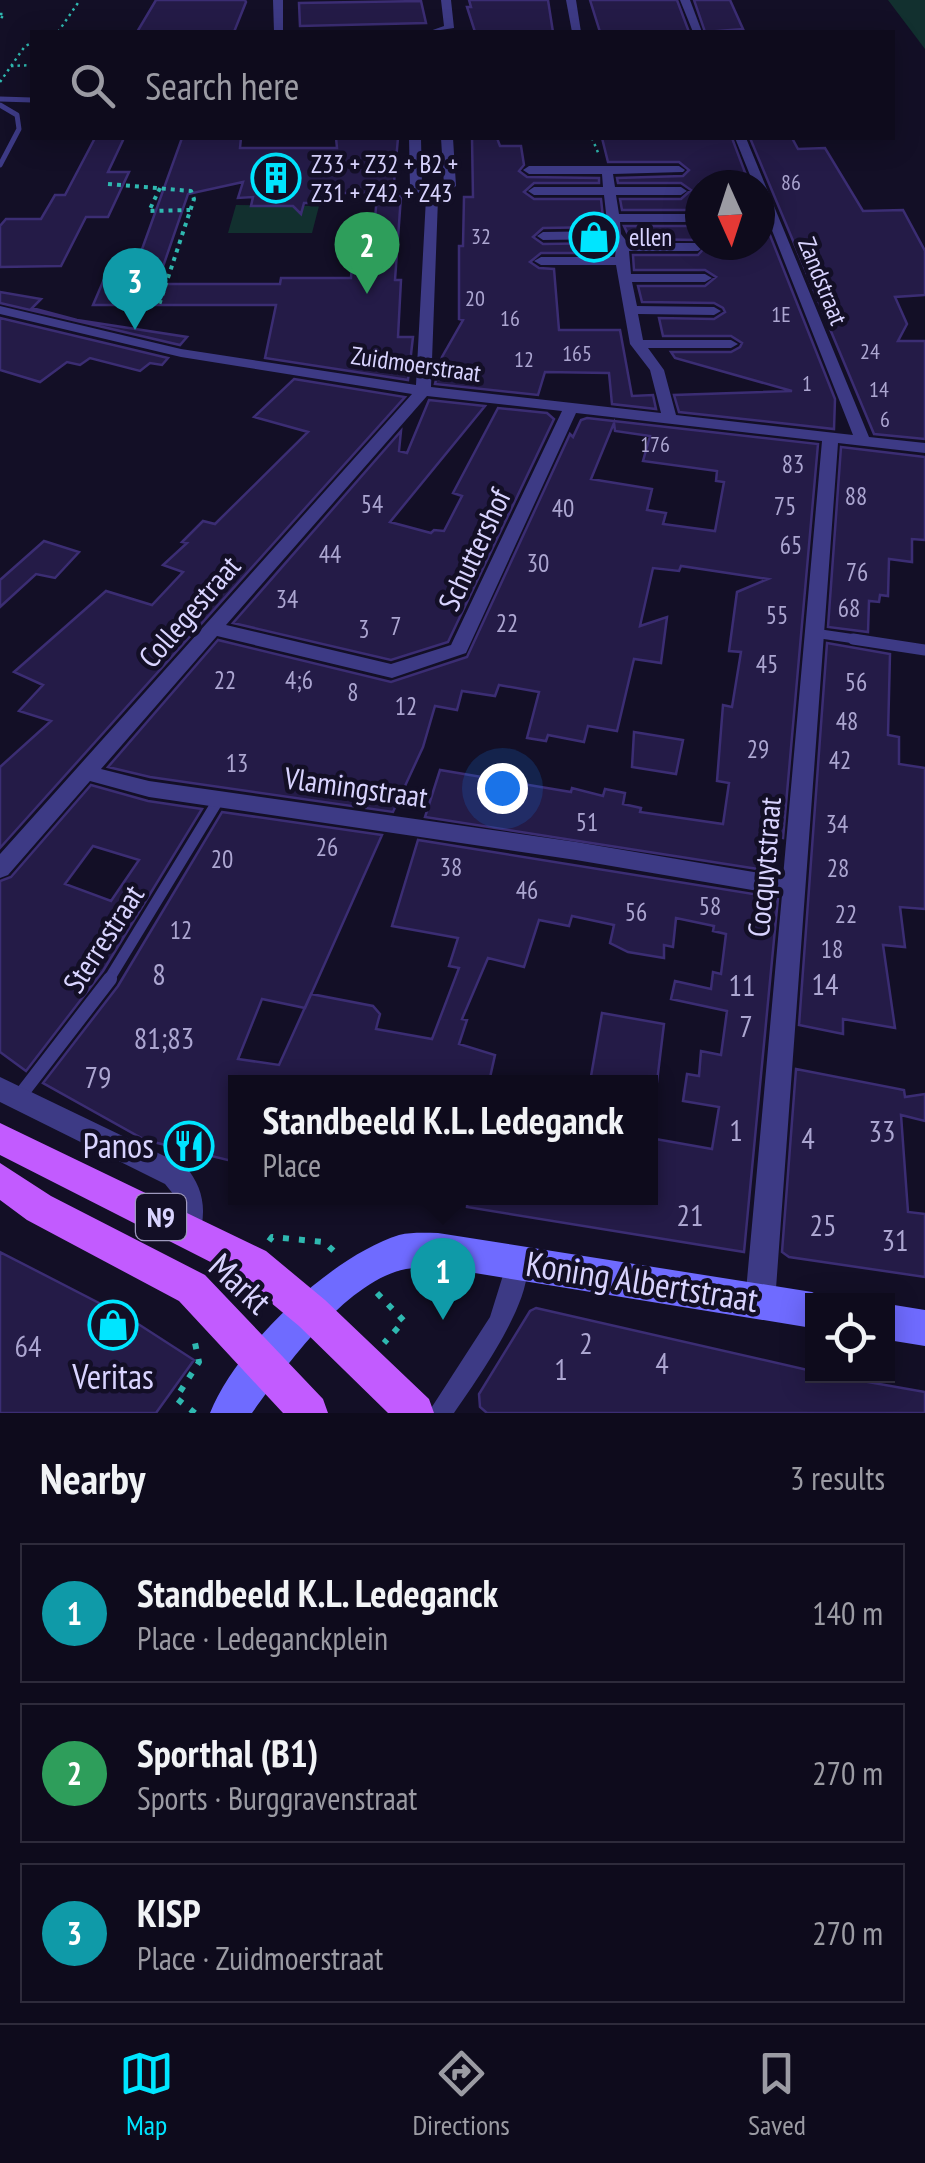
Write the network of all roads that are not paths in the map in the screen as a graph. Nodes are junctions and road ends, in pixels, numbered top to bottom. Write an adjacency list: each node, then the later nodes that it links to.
1 (278, 0): 5 (street)
2 (446, 0): 6 (street)
3 (571, 0): 7 (street)
4 (685, 0): 8 (street)
5 (279, 30)
6 (440, 30)
7 (577, 30)
8 (697, 30)
9 (30, 100): 10 (lane)
10 (0, 102): 14 (lane)
11 (415, 140): 21 (street)
12 (447, 140): 21 (street)
13 (742, 140): 41 (street, Zandstraat)
14 (0, 165)
15 (529, 170): 16 (street)
16 (608, 170): 17 (street); 19 (street)
17 (679, 170)
18 (534, 191): 19 (street)
19 (612, 191): 20 (street); 22 (street)
20 (681, 191)
21 (432, 197): 37 (street)
22 (612, 218): 23 (street); 25 (street)
23 (685, 218)
24 (543, 236): 25 (street)
25 (620, 247): 26 (street); 27 (street); 28 (street)
26 (685, 247)
27 (541, 261)
28 (625, 278): 29 (street); 31 (street)
29 (706, 278)
30 (0, 310): 33 (street, Zuidmoerstraat)
31 (630, 310): 32 (street); 35 (street)
32 (714, 311)
33 (20, 314): 34 (street); 37 (street, Zuidmoerstraat)
34 (0, 328)
35 (638, 344): 36 (street); 39 (street)
36 (730, 344)
37 (423, 391): 38 (street, Zuidmoerstraat); 43 (street, Collegestraat)
38 (571, 408): 39 (street, Zuidmoerstraat); 43 (street, Schuttershof)
39 (670, 420): 40 (street, Zuidmoerstraat)
40 (830, 438): 41 (street, Zuidmoerstraat); 44 (street, Cocquytstraat)
41 (864, 440): 42 (street, Zuidmoerstraat)
42 (925, 448)
43 (215, 629): 46 (street, Collegestraat)
44 (814, 633): 45 (lane); 49 (street, Cocquytstraat)
45 (925, 650)
46 (88, 773): 47 (street, Vlamingstraat); 48 (street, Collegestraat)
47 (218, 799): 49 (street, Vlamingstraat); 50 (lane, Sterrestraat)
48 (0, 869)
49 (793, 888): 55 (street, Cocquytstraat)
50 (9, 1093): 53 (street, Markt)
51 (0, 1138): 53 (main road, Markt / N9)
52 (0, 1179): 60 (main road, Markt / N9)
53 (187, 1230): 57 (main road, Markt / N9)
54 (517, 1261): 55 (main road, Koning Albertstraat); 57 (main road, Koning Albertstraat); 64 (street)
55 (760, 1302): 56 (main road, Koning Albertstraat)
56 (805, 1309)
57 (312, 1313): 60 (main road, Koning Albertstraat); 63 (main road, N9)
58 (895, 1323): 59 (main road)
59 (925, 1328)
60 (263, 1366): 61 (main road, Koning Albertstraat); 62 (main road, N9)
61 (229, 1413)
62 (309, 1413)
63 (415, 1413)
64 (440, 1413)

